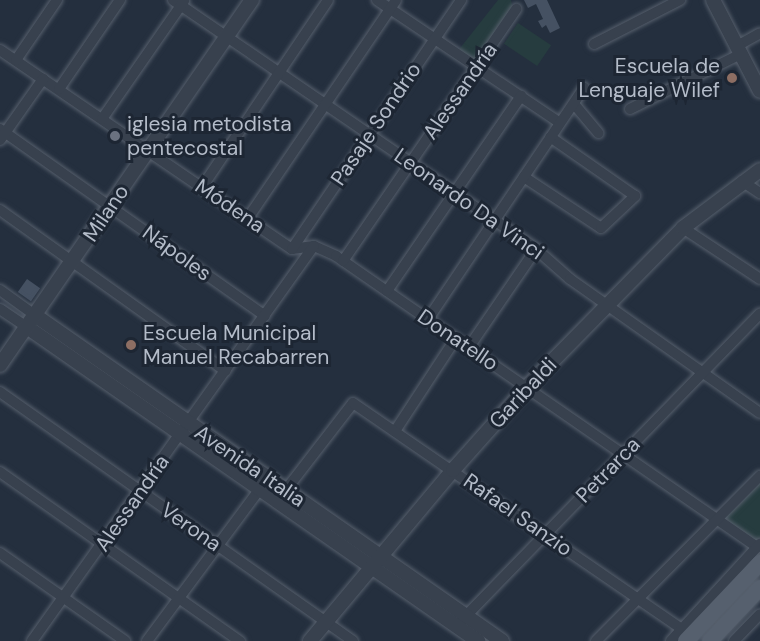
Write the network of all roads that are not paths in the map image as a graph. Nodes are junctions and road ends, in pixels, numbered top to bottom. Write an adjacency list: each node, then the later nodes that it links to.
1 (57, 0): 18 (street)
2 (120, 0): 24 (street)
3 (252, 0): 13 (street, Milano)
4 (328, 0): 20 (street)
5 (377, 0): 10 (street)
6 (461, 0): 14 (street, Pasaje Sondrio)
7 (680, 0): 15 (street)
8 (713, 0): 17 (street)
9 (180, 2): 13 (street, Leonardo Da Vinci); 29 (street)
10 (393, 4): 14 (street); 26 (street)
11 (516, 9): 19 (street, Alessandría)
12 (760, 33): 17 (street)
13 (227, 37): 20 (street, Leonardo Da Vinci); 35 (street, Milano)
14 (434, 39): 19 (street); 33 (street, Pasaje Sondrio)
15 (594, 44)
16 (0, 50): 18 (street, Módena)
17 (739, 50): 22 (street); 28 (street)
18 (16, 60): 21 (street, Módena)
19 (477, 68): 25 (street); 36 (street, Alessandría)
20 (279, 73): 26 (street, Leonardo Da Vinci); 40 (street)
21 (43, 79): 24 (street, Módena); 32 (street)
22 (758, 85)
23 (584, 88): 27 (street)
24 (59, 89): 29 (street, Módena)
25 (521, 96): 30 (street); 42 (street)
26 (325, 104): 33 (street, Leonardo Da Vinci); 45 (street)
27 (574, 104): 30 (street); 31 (street)
28 (630, 109)
29 (102, 119): 35 (street, Módena)
30 (560, 123): 34 (street)
31 (598, 133)
32 (2, 134): 43 (street, Nápoles)
33 (368, 134): 36 (street, Leonardo Da Vinci); 49 (street, Pasaje Sondrio)
34 (550, 137): 38 (street); 38 (street)
35 (149, 151): 40 (street, Módena); 43 (street, Milano)
36 (411, 163): 42 (street, Leonardo Da Vinci); 52 (street, Alessandría)
37 (760, 170): 39 (street, Garibaldi)
38 (524, 177): 46 (street)
39 (742, 181): 41 (street); 47 (street, Garibaldi)
40 (202, 187): 45 (street, Módena)
41 (760, 193)
42 (455, 194): 46 (street, Leonardo Da Vinci); 55 (street)
43 (111, 206): 51 (street, Milano); 60 (street, Nápoles)
44 (0, 210): 51 (street)
45 (248, 218): 49 (street, Módena)
46 (495, 221): 50 (street, Leonardo Da Vinci); 61 (street)
47 (682, 228): 53 (street); 56 (street, Garibaldi)
48 (314, 246): 49 (street); 52 (street, Donatello); 60 (street, Alessandría)
49 (292, 249)
50 (536, 249): 56 (street, Leonardo Da Vinci); 64 (street)
51 (73, 261): 59 (street, Milano); 66 (street)
52 (343, 261): 55 (street, Donatello)
53 (760, 279)
54 (0, 291): 59 (street, Avenida Italia)
55 (387, 291): 61 (street, Donatello)
56 (606, 304): 67 (street, Leonardo Da Vinci); 68 (street, Garibaldi)
57 (0, 309): 62 (street, Avenida Italia)
58 (760, 314): 67 (street, Petrarca)
59 (36, 316): 62 (street, Milano); 71 (street, Avenida Italia)
60 (265, 316): 66 (street, Alessandría)
61 (428, 319): 63 (street, Donatello)
62 (27, 327): 65 (street, Milano); 71 (street, Avenida Italia)
63 (456, 338): 64 (street, Donatello); 72 (street)
64 (469, 347): 68 (street, Donatello)
65 (0, 365)
66 (226, 370): 71 (street, Alessandría)
67 (703, 373): 70 (street, Leonardo Da Vinci); 73 (street, Petrarca)
68 (527, 387): 73 (street, Donatello); 74 (street, Garibaldi)
69 (0, 392): 78 (street, Verona)
70 (760, 413)
71 (184, 429): 77 (street, Avenida Italia); 78 (street, Alessandría); 79 (street, Avenida Italia)
72 (394, 431): 74 (street, Rafael Sanzio); 79 (street, Rafael Sanzio)
73 (623, 453): 80 (street, Donatello); 81 (street, Petrarca)
74 (453, 470): 81 (street, Rafael Sanzio); 86 (street, Garibaldi)
75 (0, 472): 82 (street)
76 (760, 476): 80 (street)
77 (259, 490): 83 (street); 87 (street, Avenida Italia)
78 (140, 491): 82 (street, Alessandría); 83 (street, Verona)
79 (285, 491): 86 (street, Avenida Italia)
80 (718, 520): 84 (street); 91 (street)
81 (546, 535): 91 (street, Rafael Sanzio); 93 (street, Petrarca)
82 (102, 544): 89 (street, Alessandría); 90 (street)
83 (218, 546): 90 (street); 94 (street, Verona)
84 (759, 551): 96 (main road)
85 (0, 553): 89 (street)
86 (381, 555): 87 (street, Garibaldi); 93 (street, Avenida Italia)
87 (371, 567): 94 (street, Garibaldi); 95 (street, Avenida Italia)
88 (760, 588): 107 (main road)
89 (64, 598): 97 (street, Alessandría); 98 (street)
90 (179, 598): 99 (street); 100 (street)
91 (639, 598): 96 (street, Rafael Sanzio); 105 (street)
92 (760, 614): 108 (street)
93 (465, 615): 95 (street, Petrarca); 104 (street, Avenida Italia)
94 (326, 622): 101 (street, Garibaldi); 102 (street, Verona)
95 (456, 626): 103 (street, Avenida Italia)
96 (684, 635): 106 (street)
97 (32, 641)
98 (125, 641)
99 (147, 641)
100 (240, 641)
101 (310, 641)
102 (353, 641)
103 (478, 641)
104 (502, 641)
105 (596, 641)
106 (671, 641)
107 (710, 641)
108 (734, 641)

